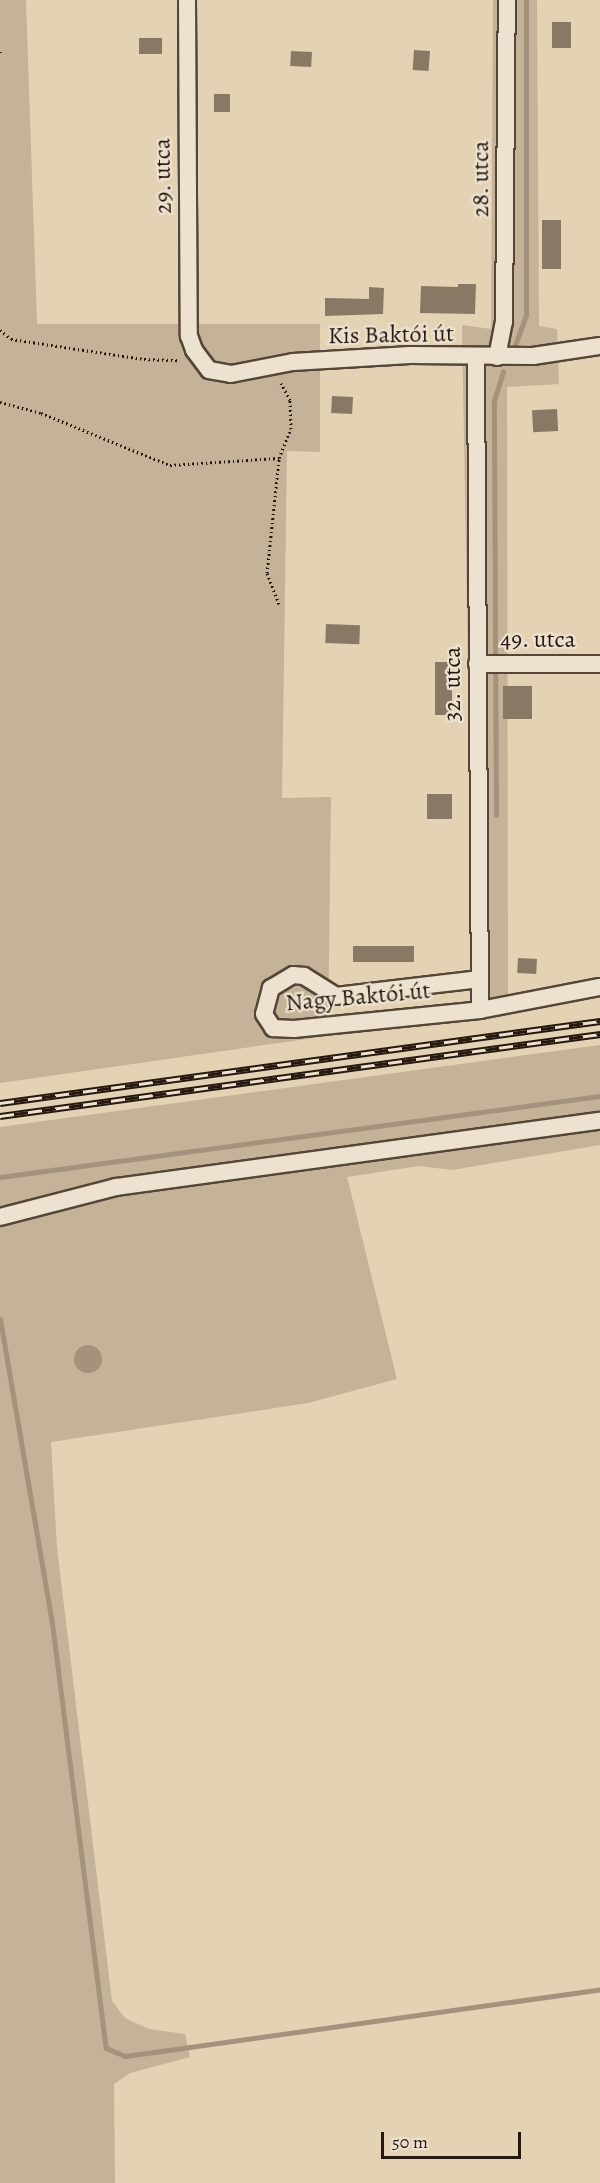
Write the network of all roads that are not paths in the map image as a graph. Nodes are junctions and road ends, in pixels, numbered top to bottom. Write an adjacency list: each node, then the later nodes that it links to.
1 (187, 0): 4 (street, 29. utca)
2 (507, 0): 5 (street, 28. utca)
3 (600, 346): 5 (street, Kis Baktói út)
4 (197, 355): 6 (street, Kis Baktói út)
5 (497, 357): 6 (street, Kis Baktói út)
6 (476, 358): 7 (street, 32. utca)
7 (477, 664): 8 (street, 49. utca); 9 (street, 32. utca)
8 (600, 664)
9 (480, 980): 11 (street, 32. utca); 11 (street, Nagy Baktói út)
10 (600, 987): 11 (street, Nagy Baktói út)
11 (480, 1010)
12 (600, 1121): 13 (street)
13 (0, 1217)

